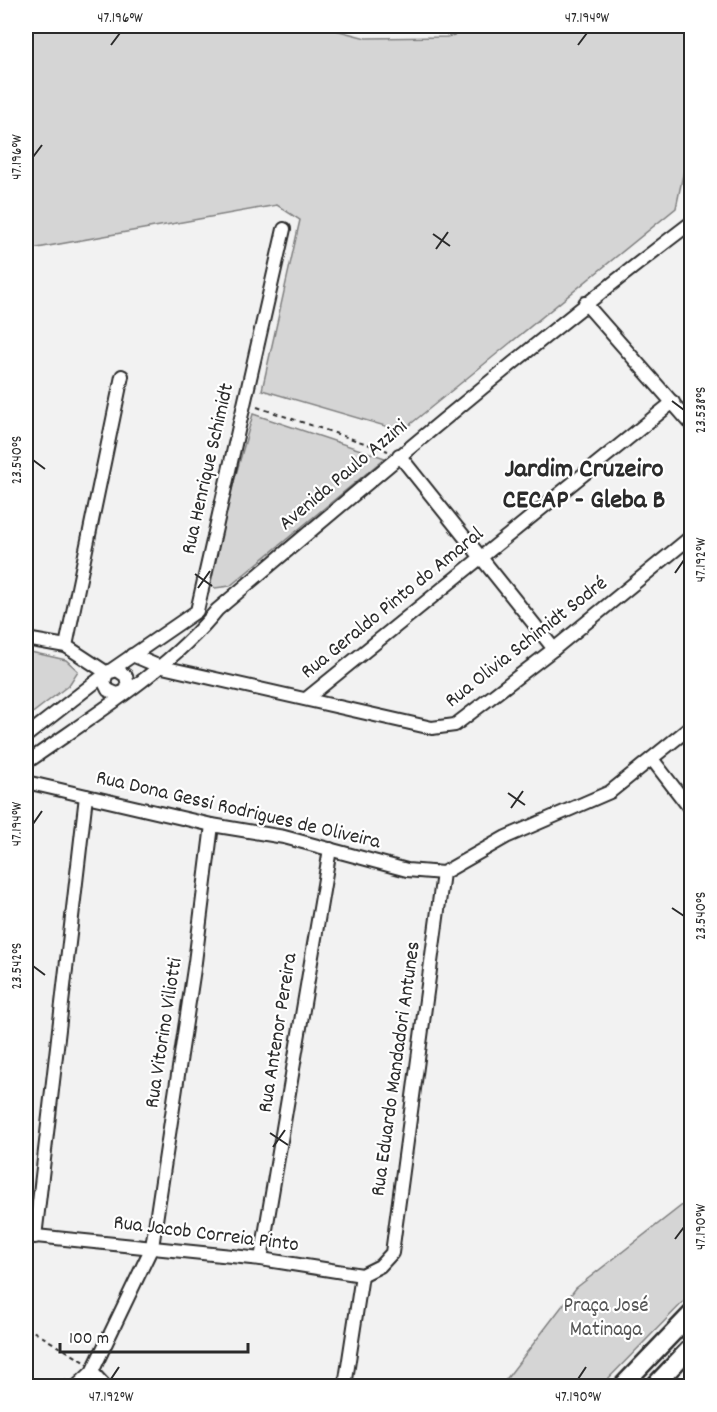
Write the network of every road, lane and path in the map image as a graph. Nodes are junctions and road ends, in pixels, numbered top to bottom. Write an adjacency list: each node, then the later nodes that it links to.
1 (692, 222): 3 (street, Avenida Paulo Azzini)
2 (284, 229): 5 (street, Rua Henrique Schimidt)
3 (585, 303): 6 (street); 8 (street, Avenida Paulo Azzini)
4 (122, 376): 15 (street)
5 (244, 402): 8 (path); 12 (street, Rua Henrique Schimidt)
6 (673, 402): 7 (street); 10 (street, Rua Geraldo Pinto do Amaral)
7 (692, 425)
8 (399, 455): 10 (street); 11 (street, Avenida Paulo Azzini)
9 (692, 536): 16 (street, Rua Olivia Schimidt Sodré)
10 (482, 558): 16 (street); 21 (street, Rua Geraldo Pinto do Amaral)
11 (217, 610): 12 (street); 13 (street, Avenida Paulo Azzini)
12 (197, 611): 13 (street); 17 (street)
13 (205, 625): 18 (street, Avenida Paulo Azzini)
14 (26, 639): 15 (street)
15 (66, 646): 19 (street)
16 (554, 649): 21 (street, Rua Olivia Schimidt Sodré)
17 (132, 655): 18 (street, Rua Olivia Schimidt Sodré); 19 (street)
18 (158, 666): 20 (street, Avenida Paulo Azzini); 21 (street, Rua Olivia Schimidt Sodré)
19 (107, 673): 20 (street); 23 (street)
20 (125, 692): 25 (street, Avenida Paulo Azzini)
21 (306, 699)
22 (692, 726): 24 (street)
23 (26, 736)
24 (652, 759): 28 (street); 31 (street)
25 (26, 763)
26 (26, 782): 27 (street, Rua Dona Gessi Rodrigues de Oliveira)
27 (86, 796): 29 (street, Rua Dona Gessi Rodrigues de Oliveira); 32 (street)
28 (692, 811)
29 (212, 825): 30 (street, Rua Dona Gessi Rodrigues de Oliveira); 33 (street, Rua Vitorino Viliotti)
30 (330, 849): 31 (street, Rua Dona Gessi Rodrigues de Oliveira); 34 (street, Rua Antenor Pereira)
31 (443, 873): 35 (street, Rua Eduardo Mandadori Antunes)
32 (30, 1236): 33 (street, Rua Jacob Correia Pinto)
33 (152, 1247): 34 (street, Rua Jacob Correia Pinto); 39 (street, Rua Vitorino Viliotti)
34 (261, 1259): 35 (street, Rua Jacob Correia Pinto)
35 (362, 1275): 43 (street)
36 (692, 1313): 44 (main road)
37 (26, 1327): 39 (path)
38 (692, 1346): 45 (main road)
39 (88, 1367): 40 (street); 42 (street)
40 (72, 1382): 41 (path)
41 (59, 1386)
42 (105, 1386)
43 (345, 1386)
44 (622, 1386)
45 (654, 1386)

